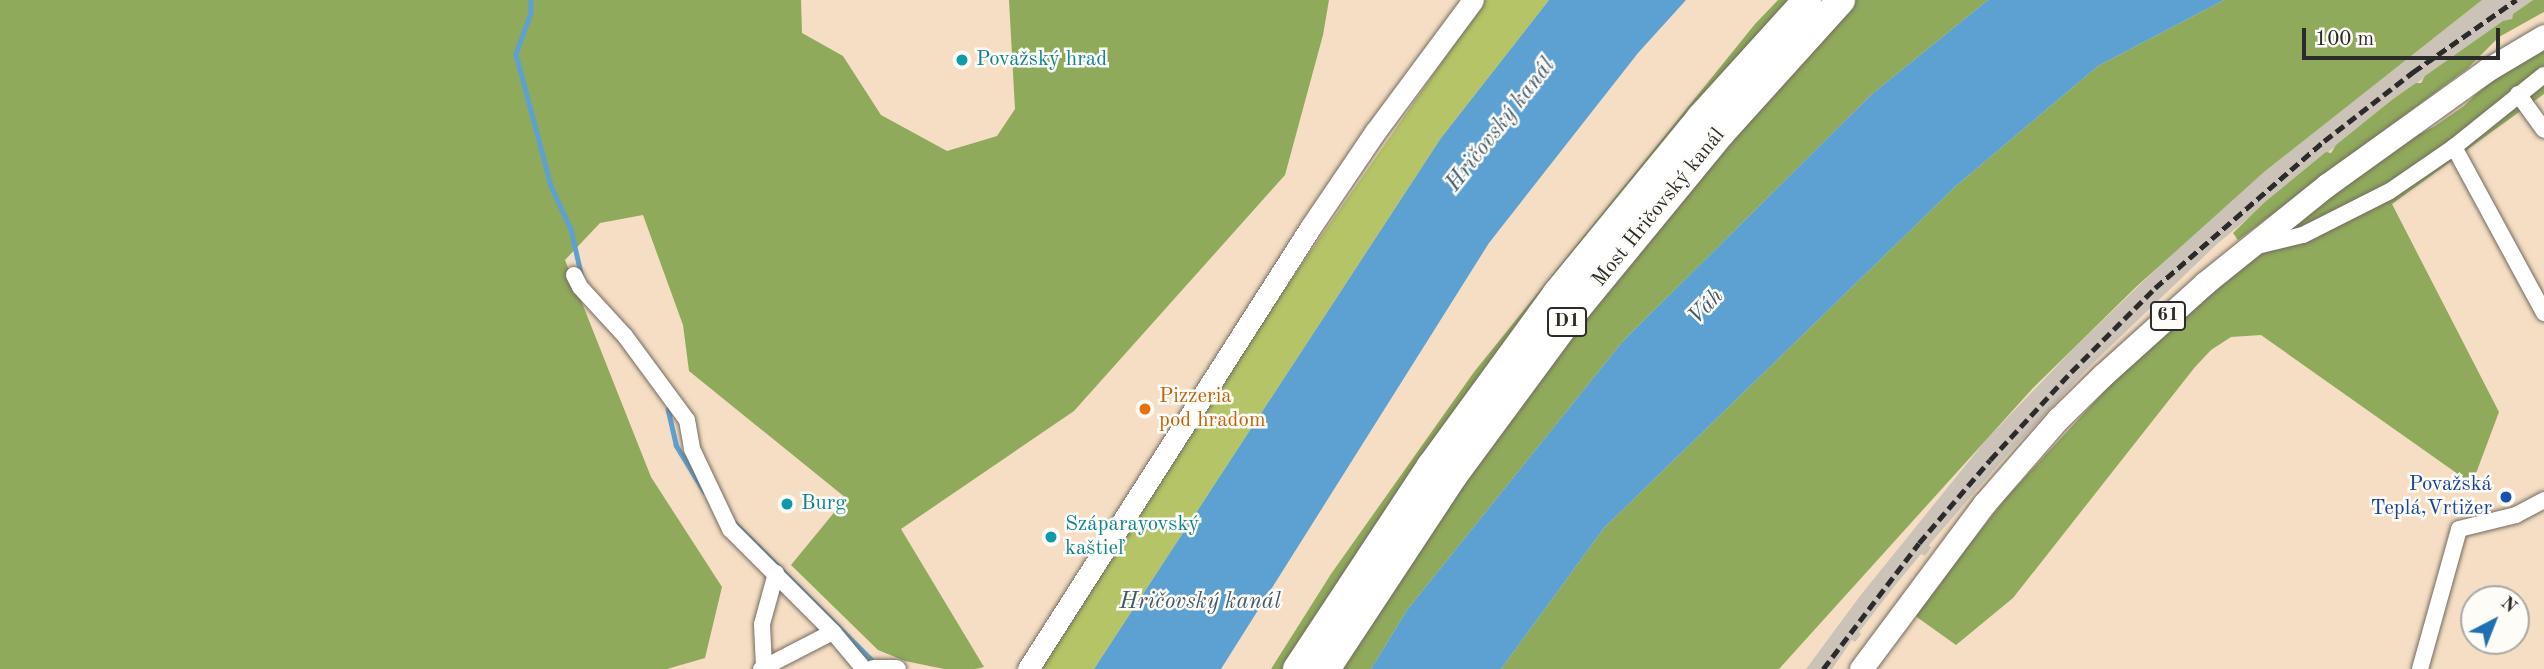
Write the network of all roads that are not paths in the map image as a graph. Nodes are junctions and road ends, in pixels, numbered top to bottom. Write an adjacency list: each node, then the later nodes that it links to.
1 (1473, 0): 19 (main road)
2 (1807, 0): 20 (highway, Most Hričovský kanál / D1)
3 (1841, 0): 21 (highway, Most Hričovský kanál / D1)
4 (2544, 36): 9 (main road, 61)
5 (2544, 75): 6 (street)
6 (2518, 94): 7 (street); 8 (street)
7 (2544, 130)
8 (2454, 148): 9 (street); 11 (street)
9 (2247, 248): 22 (main road, 61)
10 (574, 275): 13 (street)
11 (2544, 313)
12 (2544, 500): 23 (street)
13 (775, 578): 14 (street); 15 (street)
14 (832, 632): 15 (street); 16 (street)
15 (763, 668)
16 (864, 669)
17 (873, 669): 18 (street)
18 (896, 669)
19 (1028, 669)
20 (1297, 669)
21 (1325, 669)
22 (1861, 669)
23 (2420, 669)

